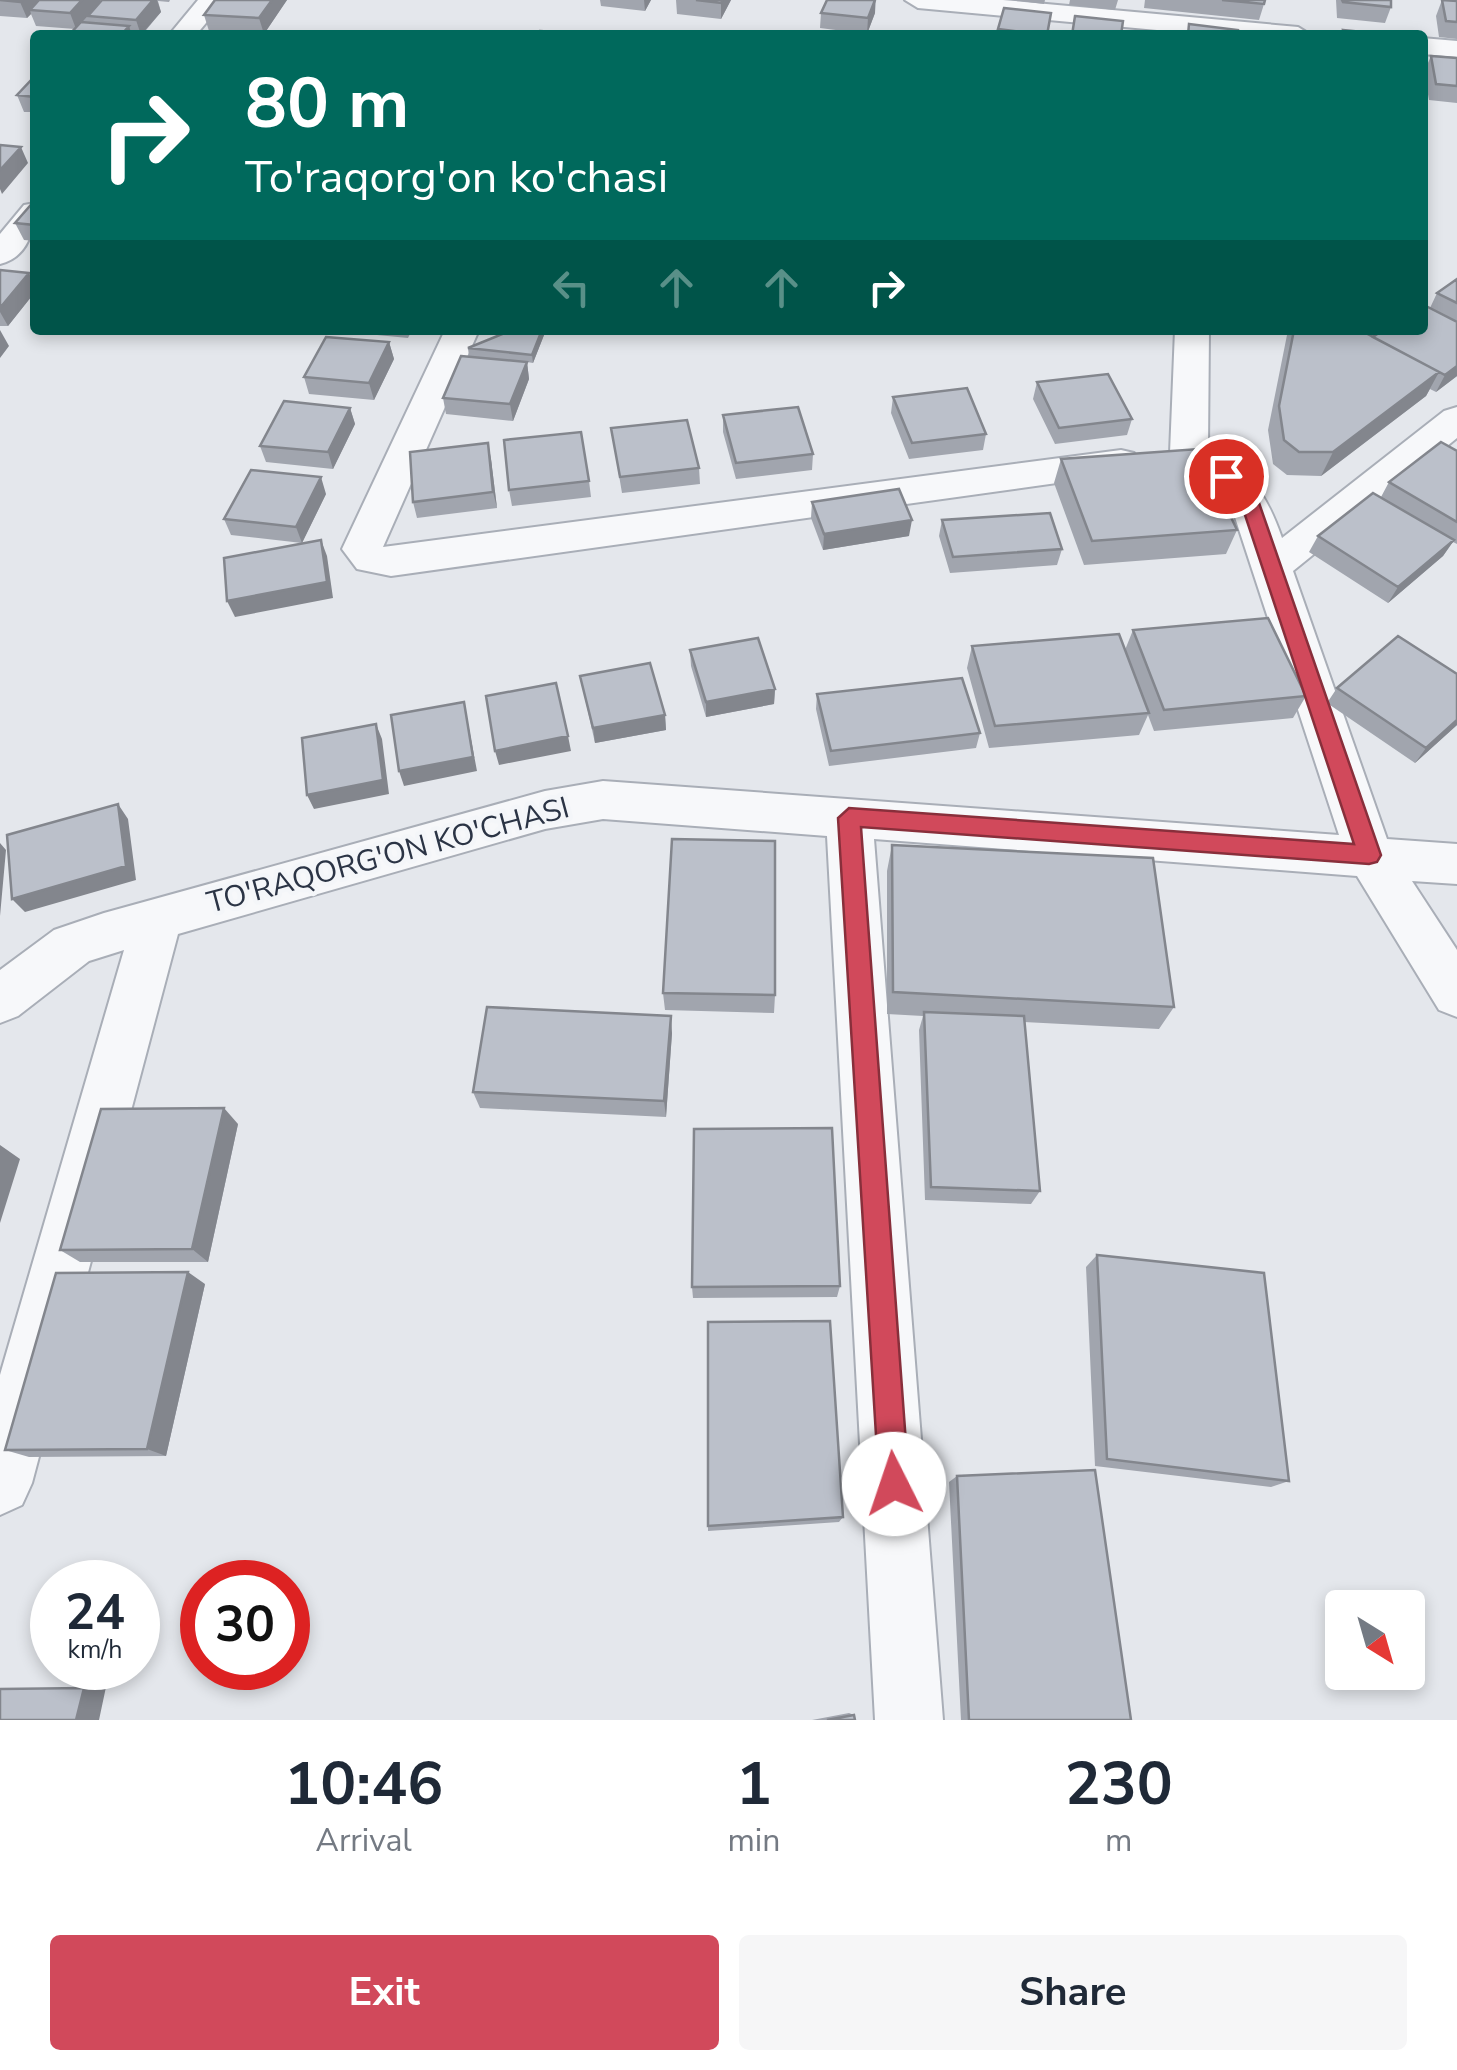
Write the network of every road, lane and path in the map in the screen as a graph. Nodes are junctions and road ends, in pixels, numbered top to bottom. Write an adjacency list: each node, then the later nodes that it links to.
1 (212, 0): 3 (street)
2 (918, 0): 4 (street)
3 (186, 30)
4 (1220, 30)
5 (1428, 47): 6 (street)
6 (1457, 49)
7 (30, 218): 8 (street)
8 (0, 254)
9 (460, 335): 12 (street)
10 (1192, 335): 12 (street)
11 (1457, 419): 13 (street)
12 (1189, 453): 13 (street)
13 (1270, 568): 15 (street)
14 (849, 818): 15 (street, TO'RAQORG'ON KO'CHASI); 17 (street, TO'RAQORG'ON KO'CHASI); 21 (street)
15 (1369, 855): 16 (street, TO'RAQORG'ON KO'CHASI); 18 (street)
16 (1457, 864)
17 (158, 916): 19 (street, TO'RAQORG'ON KO'CHASI); 20 (street)
18 (1457, 994)
19 (0, 1000)
20 (0, 1483)
21 (909, 1720)

